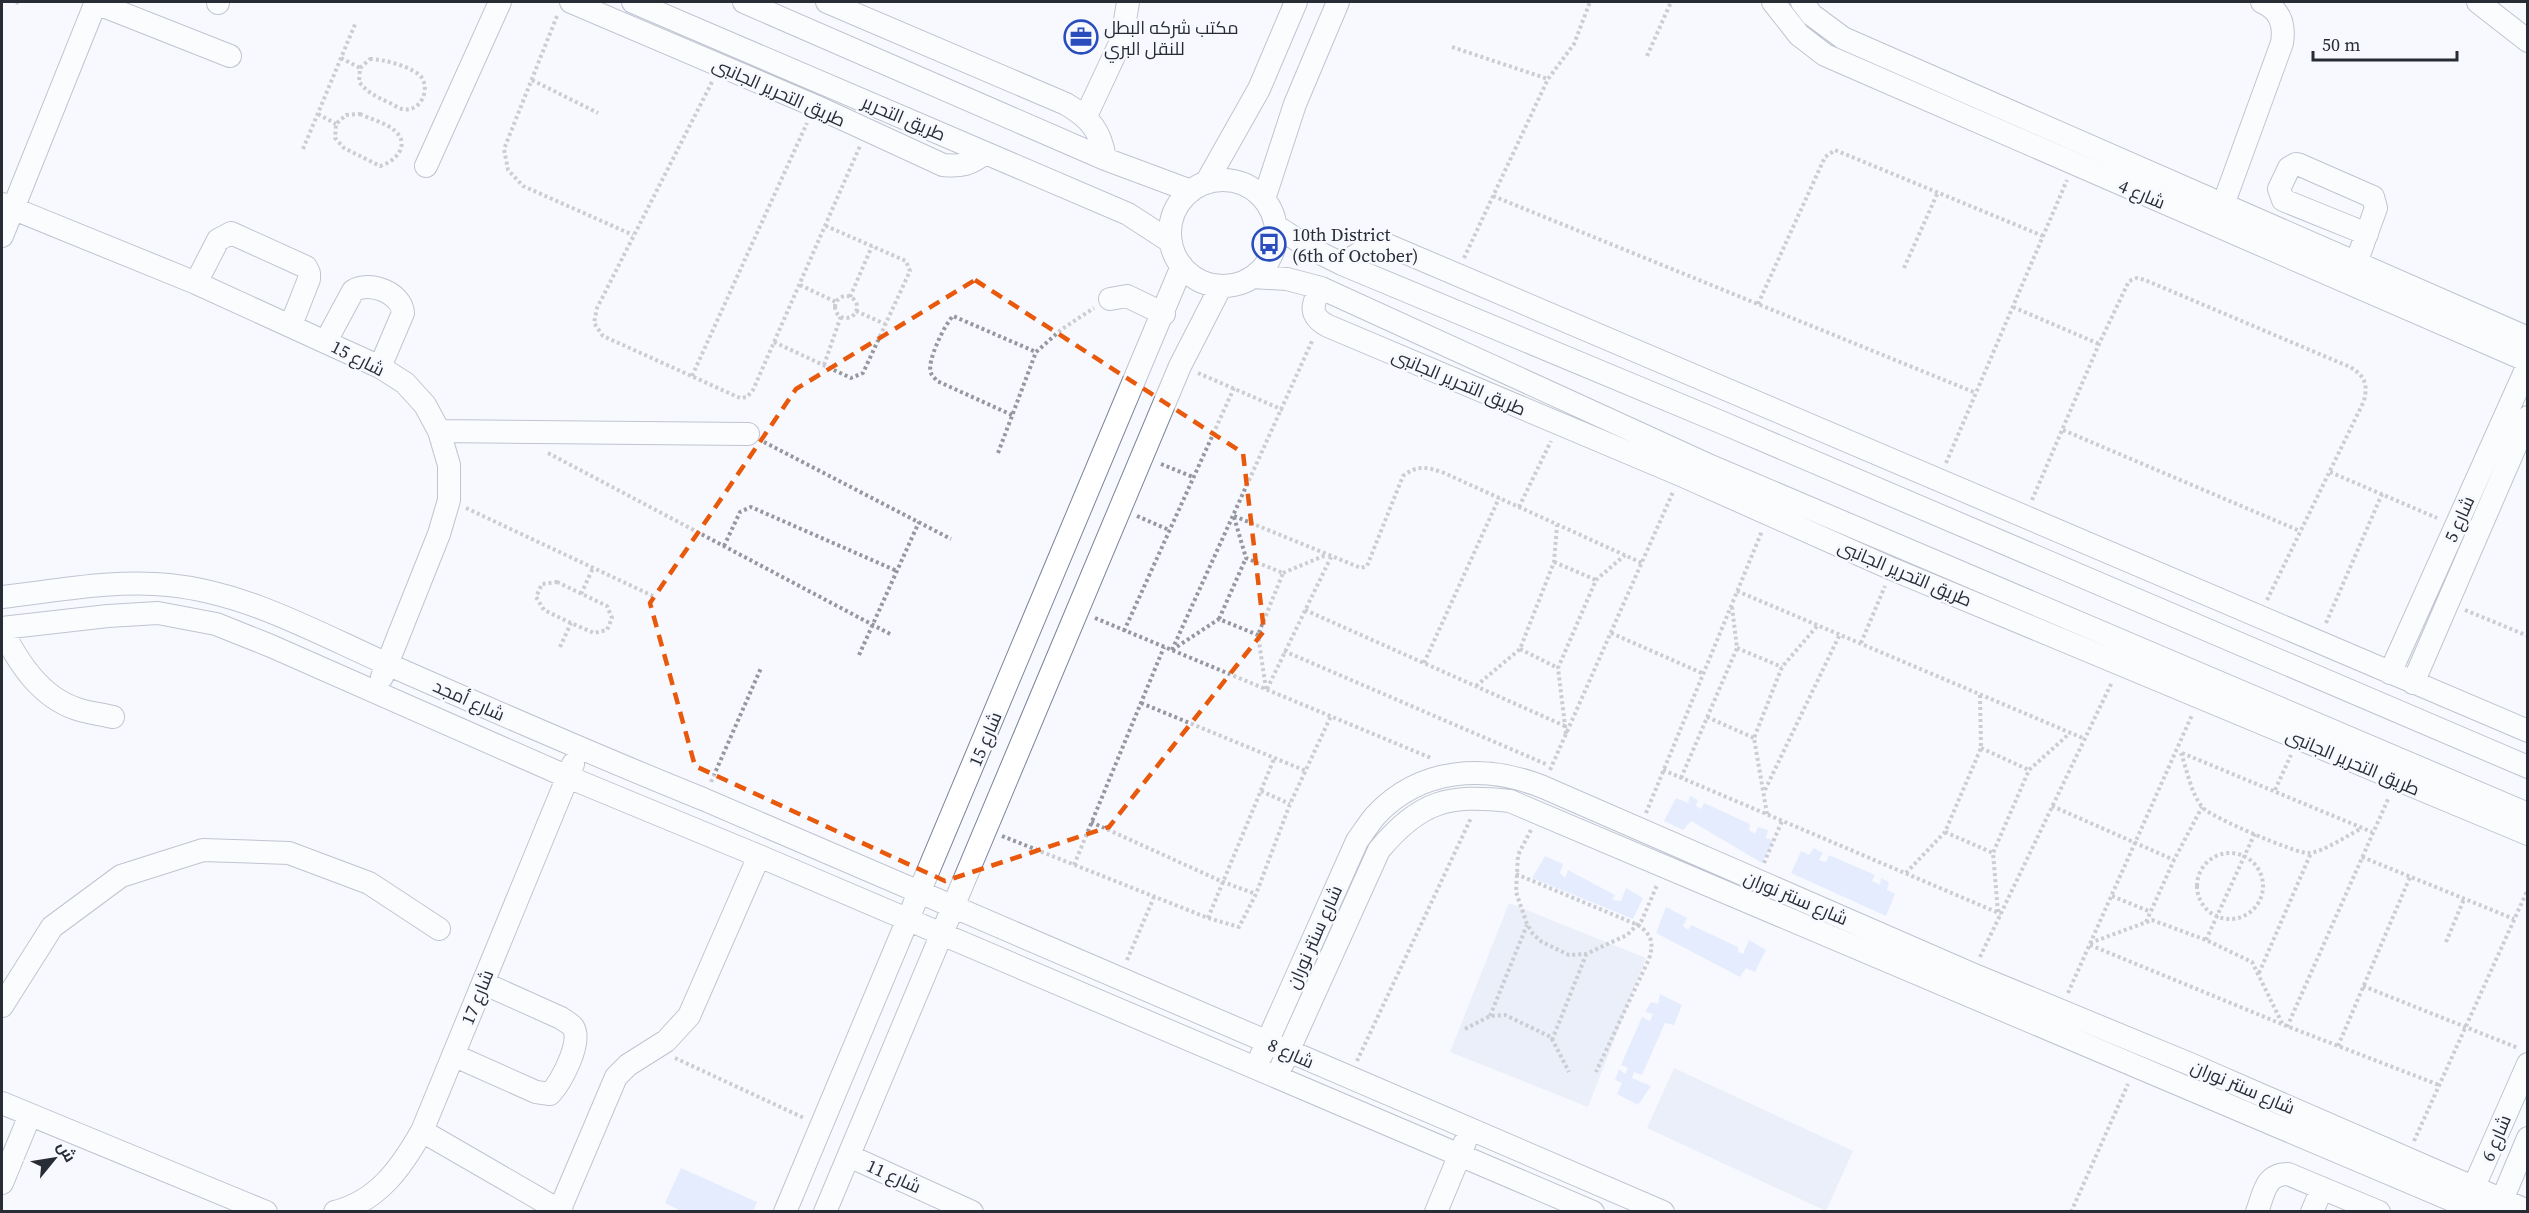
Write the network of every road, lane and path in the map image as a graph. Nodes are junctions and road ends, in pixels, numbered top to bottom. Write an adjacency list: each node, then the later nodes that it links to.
1 (96, 2): 21 (street); 44 (street)
2 (500, 2): 38 (street)
3 (633, 2): 35 (street, طريق التحرير)
4 (744, 2): 18 (street)
5 (827, 2): 18 (street); 31 (street)
6 (1118, 2): 7 (street)
7 (1126, 2): 31 (street)
8 (1296, 2): 39 (street)
9 (1338, 2): 42 (street)
10 (1590, 2): 26 (path)
11 (1671, 2): 22 (path)
12 (1773, 2): 37 (street, شارع 4)
13 (1802, 2): 43 (street, شارع 4)
14 (2262, 2): 43 (street)
15 (2478, 2): 19 (street)
16 (565, 6): 24 (street, طريق التحرير الجانبى); 27 (path)
17 (356, 22): 23 (path)
18 (814, 32): 36 (street)
19 (2528, 41)
20 (1452, 47): 26 (path)
21 (230, 56)
22 (1647, 56)
23 (341, 58): 25 (path); 30 (path)
24 (721, 66): 28 (street, طريق التحرير الجانبى); 49 (path)
25 (360, 68): 25 (path)
26 (1548, 79): 41 (path)
27 (532, 80): 29 (path); 49 (path)
28 (815, 106): 33 (street, طريق التحرير الجانبى); 83 (path)
29 (598, 113)
30 (318, 114): 32 (path); 34 (path)
31 (1086, 116): 36 (street)
32 (336, 124): 32 (path)
33 (867, 131): 35 (street, طريق التحرير الجانبى); 46 (path)
34 (303, 149)
35 (985, 153): 51 (street, طريق التحرير)
36 (1105, 159): 39 (street)
37 (2074, 164): 50 (path); 79 (street, شارع 4)
38 (426, 166)
39 (1199, 187): 42 (street); 51 (street)
40 (1938, 192): 50 (path); 56 (path); 66 (path)
41 (1493, 196): 57 (path); 66 (path)
42 (1264, 199): 45 (street)
43 (2223, 205): 53 (street, شارع 4)
44 (7, 206): 48 (street); 59 (street, شارع 15)
45 (1276, 225): 54 (street); 58 (street)
46 (826, 226): 52 (path); 60 (path)
47 (2367, 234): 53 (street)
48 (2, 236)
49 (633, 236): 83 (path)
50 (2043, 236): 67 (path)
51 (1172, 242): 55 (street)
52 (872, 246): 63 (path); 72 (path)
53 (2356, 263): 74 (street, شارع 4)
54 (1342, 264): 57 (street); 102 (street)
55 (1182, 266): 61 (street); 69 (street, شارع 15)
56 (1904, 268)
57 (1456, 275): 96 (street)
58 (1252, 277): 61 (street); 62 (street)
59 (196, 283): 73 (street, شارع 15); 73 (street)
60 (800, 285): 65 (path); 76 (path)
61 (1221, 286): 81 (street, شارع 15)
62 (1321, 288): 71 (street); 101 (street)
63 (850, 297): 65 (path); 68 (path)
64 (1110, 298): 69 (street); 78 (path)
65 (836, 302): 70 (path)
66 (1758, 304): 85 (path)
67 (2013, 307): 77 (path); 85 (path)
68 (856, 311): 70 (path); 72 (path)
69 (1164, 314): 230 (street, شارع 15)
70 (841, 316): 80 (path)
71 (1320, 322): 86 (path); 89 (street, طريق التحرير الجانبى)
72 (885, 324): 80 (path)
73 (291, 325): 75 (street, شارع 15)
74 (2528, 338)
75 (326, 341): 82 (street, شارع 15); 82 (street)
76 (774, 342): 80 (path); 83 (path)
77 (2099, 344): 90 (path); 97 (path)
78 (1036, 352): 87 (path); 87 (path)
79 (2528, 363): 113 (street, شارع 5)
80 (824, 365)
81 (1180, 366): 84 (path); 95 (street, شارع 15)
82 (380, 367): 91 (street, شارع 15)
83 (692, 376)
84 (1234, 388): 86 (path); 99 (path)
85 (1976, 393): 100 (path)
86 (1283, 410): 109 (path)
87 (1012, 415): 94 (path)
88 (2528, 417): 132 (street, شارع 5)
89 (1559, 424): 98 (street, طريق التحرير الجانبى); 106 (path)
90 (2063, 430): 110 (path); 115 (path)
91 (439, 431): 92 (street); 105 (street, شارع 15)
92 (748, 434): 111 (path)
93 (547, 453): 117 (path)
94 (998, 453)
95 (1143, 456): 99 (path); 107 (street, شارع 15)
96 (1892, 460): 100 (street); 102 (street)
97 (2330, 472): 103 (path); 115 (path)
98 (1681, 475): 101 (street, طريق التحرير الجانبى); 122 (path)
99 (1193, 477): 114 (path)
100 (1939, 480): 110 (street)
101 (1725, 483): 108 (street, طريق التحرير الجانبى); 205 (street)
102 (1879, 490): 187 (street)
103 (2382, 494): 113 (path); 148 (path)
104 (1499, 498): 106 (path); 119 (path); 157 (path)
105 (449, 500): 123 (path); 159 (street, شارع 15)
106 (1520, 507): 112 (path)
107 (1120, 509): 114 (path); 135 (street, شارع 15)
108 (1769, 514): 124 (street, طريق التحرير الجانبى); 128 (path)
109 (1234, 516): 119 (path); 120 (path); 154 (path)
110 (2025, 517): 136 (street)
111 (919, 522): 116 (path); 125 (path)
112 (1557, 525): 118 (path); 121 (path)
113 (2455, 526): 163 (street, شارع 5)
114 (1169, 530): 142 (path)
115 (2300, 531): 136 (path)
116 (951, 539)
117 (724, 546): 125 (path); 139 (path)
118 (1625, 555): 122 (path); 127 (path)
119 (1328, 556): 126 (path); 134 (path)
120 (1246, 558): 126 (path); 137 (path)
121 (1554, 562): 127 (path); 153 (path)
122 (1642, 562): 143 (path)
123 (593, 568): 129 (path); 130 (path)
124 (1892, 569): 149 (path); 158 (street, طريق التحرير الجانبى)
125 (897, 571): 139 (path)
126 (1283, 573): 146 (path)
127 (1596, 580): 162 (path)
128 (1737, 591): 133 (path); 140 (path)
129 (581, 594): 138 (path); 138 (path)
130 (653, 596)
131 (2, 597): 159 (street, شارع أمجد)
132 (2448, 603): 147 (path); 165 (street, شارع 5)
133 (1732, 606): 152 (path); 164 (path)
134 (1305, 610): 155 (path); 157 (path)
135 (1077, 611): 142 (path); 209 (street, شارع 15)
136 (2259, 617): 148 (street)
137 (1219, 620): 146 (path); 154 (path)
138 (571, 623): 150 (path)
139 (873, 625): 145 (path); 156 (path)
140 (1818, 625): 144 (path); 160 (path)
141 (2, 629): 168 (street, شارع أمجد); 173 (street)
142 (1124, 631): 151 (path)
143 (1611, 633): 164 (path); 178 (path)
144 (1840, 634): 149 (path); 197 (path)
145 (892, 635)
146 (1258, 635): 167 (path)
147 (2528, 636)
148 (2318, 642): 163 (street)
149 (1861, 643): 169 (path)
150 (560, 647)
151 (1164, 647): 154 (path); 171 (path)
152 (1737, 648): 160 (path); 174 (path)
153 (1520, 649): 162 (path); 166 (path)
154 (1172, 650): 167 (path)
155 (1284, 651): 167 (path); 192 (path)
156 (859, 655)
157 (1424, 663): 166 (path)
158 (2121, 663): 170 (street, طريق التحرير الجانبى); 180 (path)
159 (387, 664): 168 (street, شارع 15); 183 (street, شارع أمجد)
160 (1782, 667): 179 (path)
161 (762, 668): 199 (path)
162 (1558, 668): 175 (path)
163 (2390, 672): 165 (street)
164 (1704, 674): 188 (path)
165 (2414, 683): 176 (street)
166 (1476, 686): 175 (path)
167 (1266, 689): 172 (path)
168 (376, 692): 191 (street, شارع أمجد)
169 (1980, 694): 177 (path); 182 (path)
170 (2200, 698): 181 (street, طريق التحرير الجانبى); 184 (path)
171 (1140, 703): 185 (path); 207 (path)
172 (1331, 716): 186 (path); 190 (path)
173 (113, 717)
174 (1707, 717): 179 (path); 193 (path)
175 (1565, 726): 178 (path)
176 (2528, 731)
177 (2070, 733): 180 (path); 189 (path)
178 (1566, 734): 192 (path)
179 (1754, 738): 197 (path)
180 (2085, 739): 201 (path)
181 (2298, 739): 194 (street, طريق التحرير الجانبى); 195 (path)
182 (1981, 748): 189 (path); 211 (path)
183 (580, 749): 191 (street, شارع 17); 199 (street, شارع أمجد)
184 (2179, 752): 195 (path); 202 (path); 215 (path)
185 (1274, 759): 190 (path); 196 (path)
186 (1435, 759)
187 (2528, 766)
188 (1663, 770): 193 (path); 210 (path)
189 (2029, 770): 216 (path)
190 (1306, 771): 200 (path)
191 (568, 777): 218 (street, شارع أمجد); 254 (street, شارع 17)
192 (1547, 777): 210 (street, شارع سنتر نوران); 263 (street, شارع سنتر نوران)
193 (1681, 778): 204 (path)
194 (2397, 780): 212 (path); 214 (street, طريق التحرير الجانبى)
195 (2275, 790): 208 (path)
196 (1261, 792): 200 (path); 228 (path)
197 (1764, 792): 204 (path)
198 (1480, 798): 203 (street, شارع سنتر نوران); 263 (street, شارع سنتر نوران); 273 (path)
199 (703, 799): 230 (street, شارع أمجد)
200 (1290, 804): 231 (path)
201 (2052, 806): 215 (path); 237 (path)
202 (2202, 807): 213 (path); 221 (path)
203 (1540, 813): 223 (street, شارع سنتر نوران); 225 (path)
204 (1767, 814): 206 (path)
205 (2528, 814)
206 (1782, 821): 224 (path); 227 (path)
207 (1091, 822): 222 (path); 228 (path)
208 (2362, 828): 212 (path); 217 (path)
209 (986, 829): 222 (path); 235 (street, شارع 15)
210 (1639, 830): 227 (street, شارع سنتر نوران)
211 (1945, 832): 216 (path); 224 (path)
212 (2372, 832): 220 (path)
213 (2254, 833): 217 (path); 219 (path)
214 (2528, 834)
215 (2135, 843): 221 (path); 232 (path)
216 (1993, 853): 237 (path)
217 (2312, 853): 251 (path)
218 (759, 856): 241 (street, شارع أمجد); 265 (street)
219 (2244, 856): 238 (path); 238 (path); 238 (path)
220 (2362, 856): 226 (path); 259 (path)
221 (2174, 860): 236 (path)
222 (1074, 865): 233 (path)
223 (1665, 865): 244 (path); 269 (street, شارع سنتر نوران)
224 (1906, 873): 237 (path)
225 (1516, 874): 243 (path); 244 (path)
226 (2410, 877): 234 (path); 255 (path)
227 (1757, 881): 252 (street, شارع سنتر نوران)
228 (1223, 882): 231 (path); 239 (path)
229 (2528, 889): 240 (path)
230 (920, 892): 235 (street, شارع 8); 241 (street, شارع 15)
231 (1256, 894): 239 (path)
232 (2112, 896): 236 (path); 249 (path)
233 (1154, 897): 239 (path); 253 (path)
234 (2464, 899): 240 (path); 248 (path)
235 (954, 907): 246 (street, شارع 15); 253 (street, شارع 8)
236 (2151, 912): 242 (path)
237 (2000, 913): 252 (path)
238 (2217, 917): 247 (path)
239 (1208, 918)
240 (2514, 919): 260 (path)
241 (908, 920): 246 (street, شارع 8); 277 (street, شارع 15)
242 (2146, 922): 247 (path); 249 (path)
243 (1527, 924): 250 (path); 258 (path)
244 (1638, 925): 250 (path); 272 (path)
245 (439, 929): 256 (street)
246 (943, 934): 270 (street, شارع 8); 281 (street, شارع 15)
247 (2206, 940): 251 (path)
248 (2446, 942)
249 (2090, 944): 257 (path); 259 (path)
250 (1586, 954): 262 (path)
251 (2259, 973): 259 (path)
252 (1972, 974): 257 (street, شارع سنتر نوران)
253 (1119, 978): 263 (street, شارع 8)
254 (483, 983): 267 (street, شارع 17); 267 (street)
255 (2362, 986): 260 (path); 264 (path)
256 (2, 1006)
257 (2060, 1011): 283 (street, شارع سنتر نوران)
258 (1490, 1016): 261 (path); 262 (path)
259 (2285, 1026): 264 (path)
260 (2466, 1026): 266 (path); 274 (path)
261 (1465, 1029)
262 (1552, 1040): 271 (path)
263 (1277, 1046): 270 (street, شارع سنتر نوران); 273 (street, شارع 8)
264 (2338, 1046): 274 (path)
265 (654, 1049): 277 (path); 289 (street)
266 (2528, 1052)
267 (453, 1055): 279 (street, شارع 17)
268 (2528, 1064): 287 (street, شارع 6)
269 (2136, 1066): 286 (street, شارع سنتر نوران); 300 (path)
270 (1266, 1072): 282 (street, شارع 8)
271 (1569, 1072)
272 (1596, 1072)
273 (1349, 1078): 278 (street, شارع 8)
274 (2439, 1085): 283 (path)
275 (2, 1103): 276 (street)
276 (30, 1115): 284 (street); 292 (street)
277 (821, 1126): 294 (street, شارع 15)
278 (1470, 1130): 282 (street); 299 (street, شارع 8)
279 (422, 1131): 289 (street); 293 (street, شارع 17)
280 (2528, 1138): 288 (street, شارع 6)
281 (849, 1156): 295 (street, شارع 15); 296 (street, شارع 11)
282 (1459, 1156): 297 (street); 298 (street, شارع 8)
283 (2406, 1158): 287 (street, شارع سنتر نوران)
284 (2, 1183)
285 (2322, 1188): 290 (street); 301 (street); 302 (street)
286 (2435, 1204): 287 (street, شارع سنتر نوران)
287 (2471, 1204): 288 (street)
288 (2500, 1206): 291 (street)
289 (561, 1210)
290 (2369, 1210)
291 (2528, 1211)
292 (266, 1212)
293 (335, 1212)
294 (785, 1212)
295 (825, 1212)
296 (972, 1212)
297 (1436, 1212)
298 (1593, 1212)
299 (1663, 1212)
300 (2071, 1212)
301 (2256, 1212)
302 (2312, 1212)

